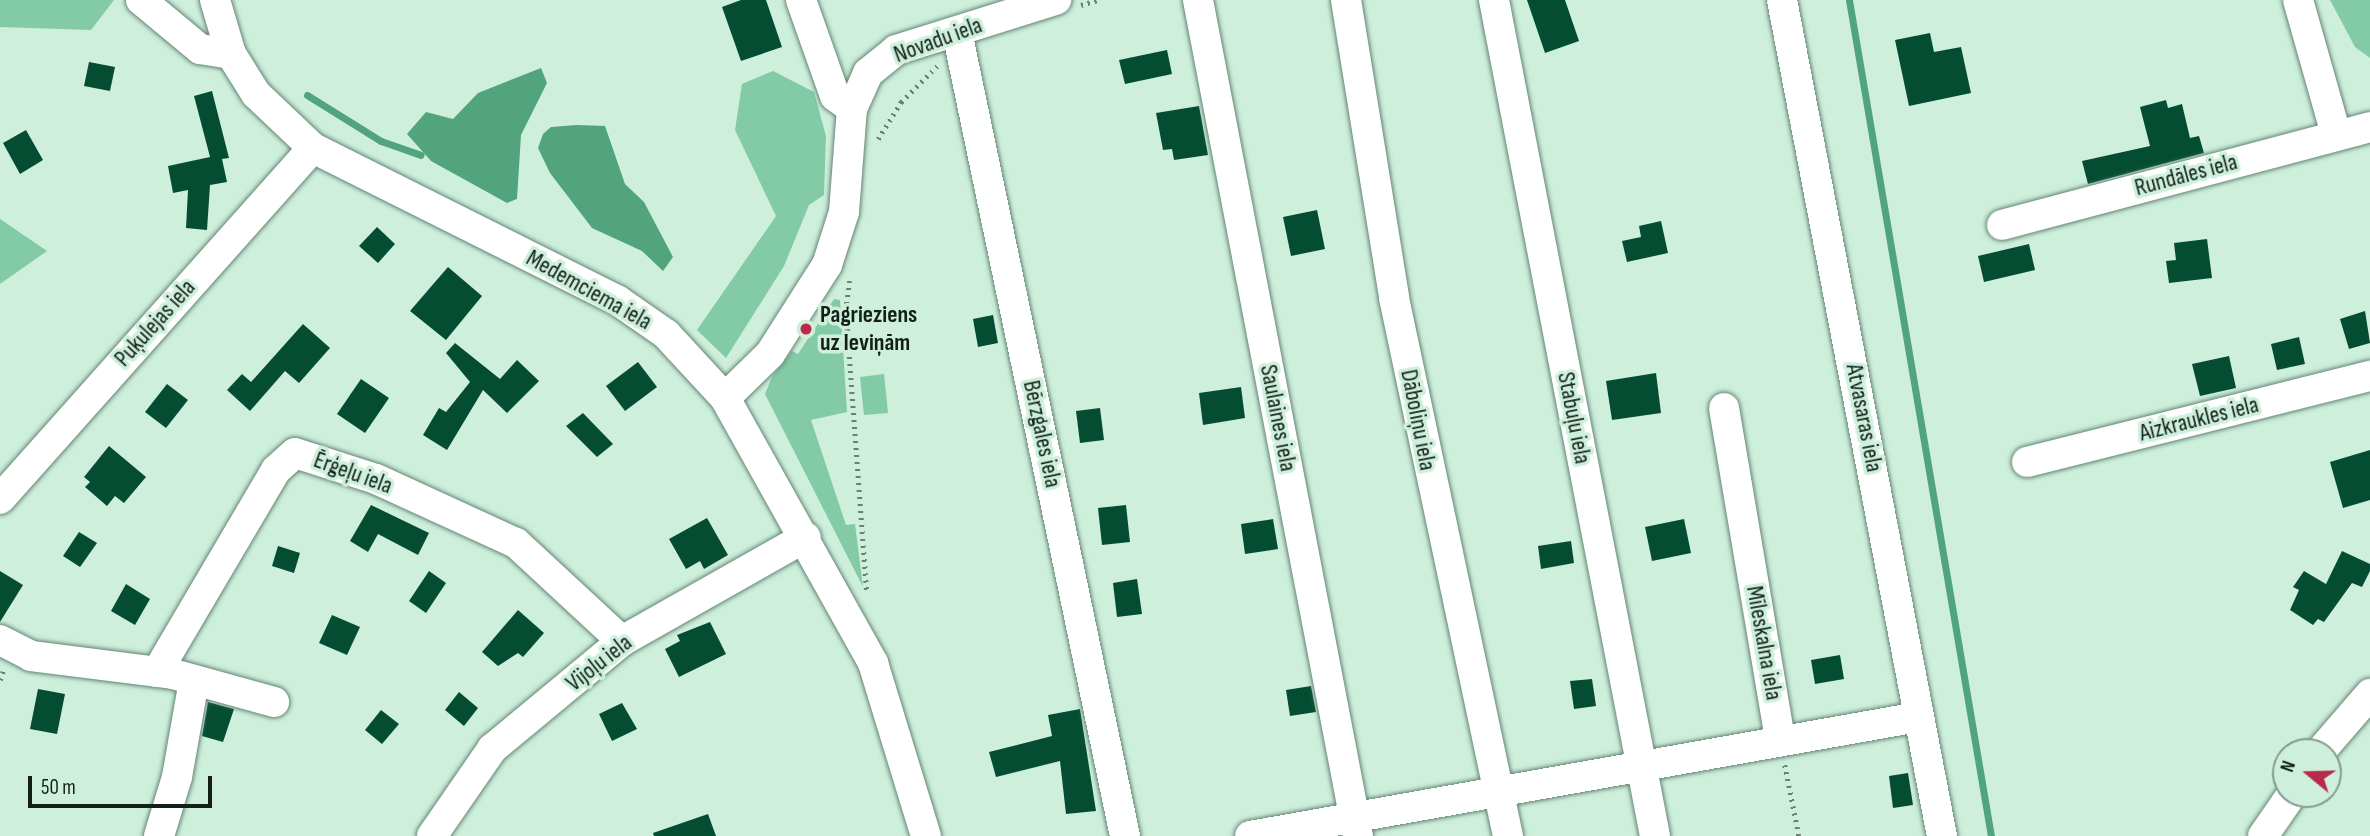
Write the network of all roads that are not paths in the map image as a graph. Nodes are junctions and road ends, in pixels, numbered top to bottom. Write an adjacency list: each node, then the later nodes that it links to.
1 (141, 0): 11 (street)
2 (215, 0): 11 (street, Medemciema iela)
3 (801, 0): 12 (street)
4 (1198, 0): 35 (street, Saulaines iela)
5 (1346, 0): 33 (street, Dāboliņu iela)
6 (1494, 0): 32 (street, Stabuļu iela)
7 (1782, 0): 29 (street, Atvasaras iela)
8 (2298, 0): 14 (street)
9 (1057, 3): 10 (street, Novadu iela)
10 (960, 40): 12 (street, Novadu iela); 39 (street, Bērzgales iela)
11 (231, 54): 15 (street, Medemciema iela)
12 (852, 109): 18 (street, Novadu iela)
13 (2370, 127): 14 (street, Rundāles iela)
14 (2336, 134): 16 (street, Rundāles iela)
15 (313, 148): 18 (street, Medemciema iela); 21 (street, Puķulejas iela)
16 (2002, 225)
17 (2370, 376): 20 (street, Aizkraukles iela)
18 (725, 398): 22 (street, Medemciema iela)
19 (1724, 408): 31 (street, Mīleskalna iela)
20 (2027, 462)
21 (0, 499)
22 (806, 537): 24 (street, Vijoļu iela); 38 (street, Medemciema iela)
23 (0, 640): 25 (street)
24 (622, 641): 25 (street, Ērģeļu iela); 37 (street, Vijoļu iela)
25 (157, 672): 26 (street)
26 (194, 681): 27 (street); 36 (street)
27 (274, 702)
28 (2365, 710): 30 (street)
29 (1918, 717): 31 (street); 43 (street, Atvasaras iela)
30 (2335, 738)
31 (1780, 740): 32 (street)
32 (1641, 763): 33 (street); 42 (street, Stabuļu iela)
33 (1499, 787): 35 (street); 41 (street, Dāboliņu iela)
34 (2282, 808): 44 (street)
35 (1356, 829): 40 (street)
36 (159, 836)
37 (432, 836)
38 (926, 836)
39 (1125, 836)
40 (1250, 836)
41 (1508, 836)
42 (1655, 836)
43 (1942, 836)
44 (2263, 836)

